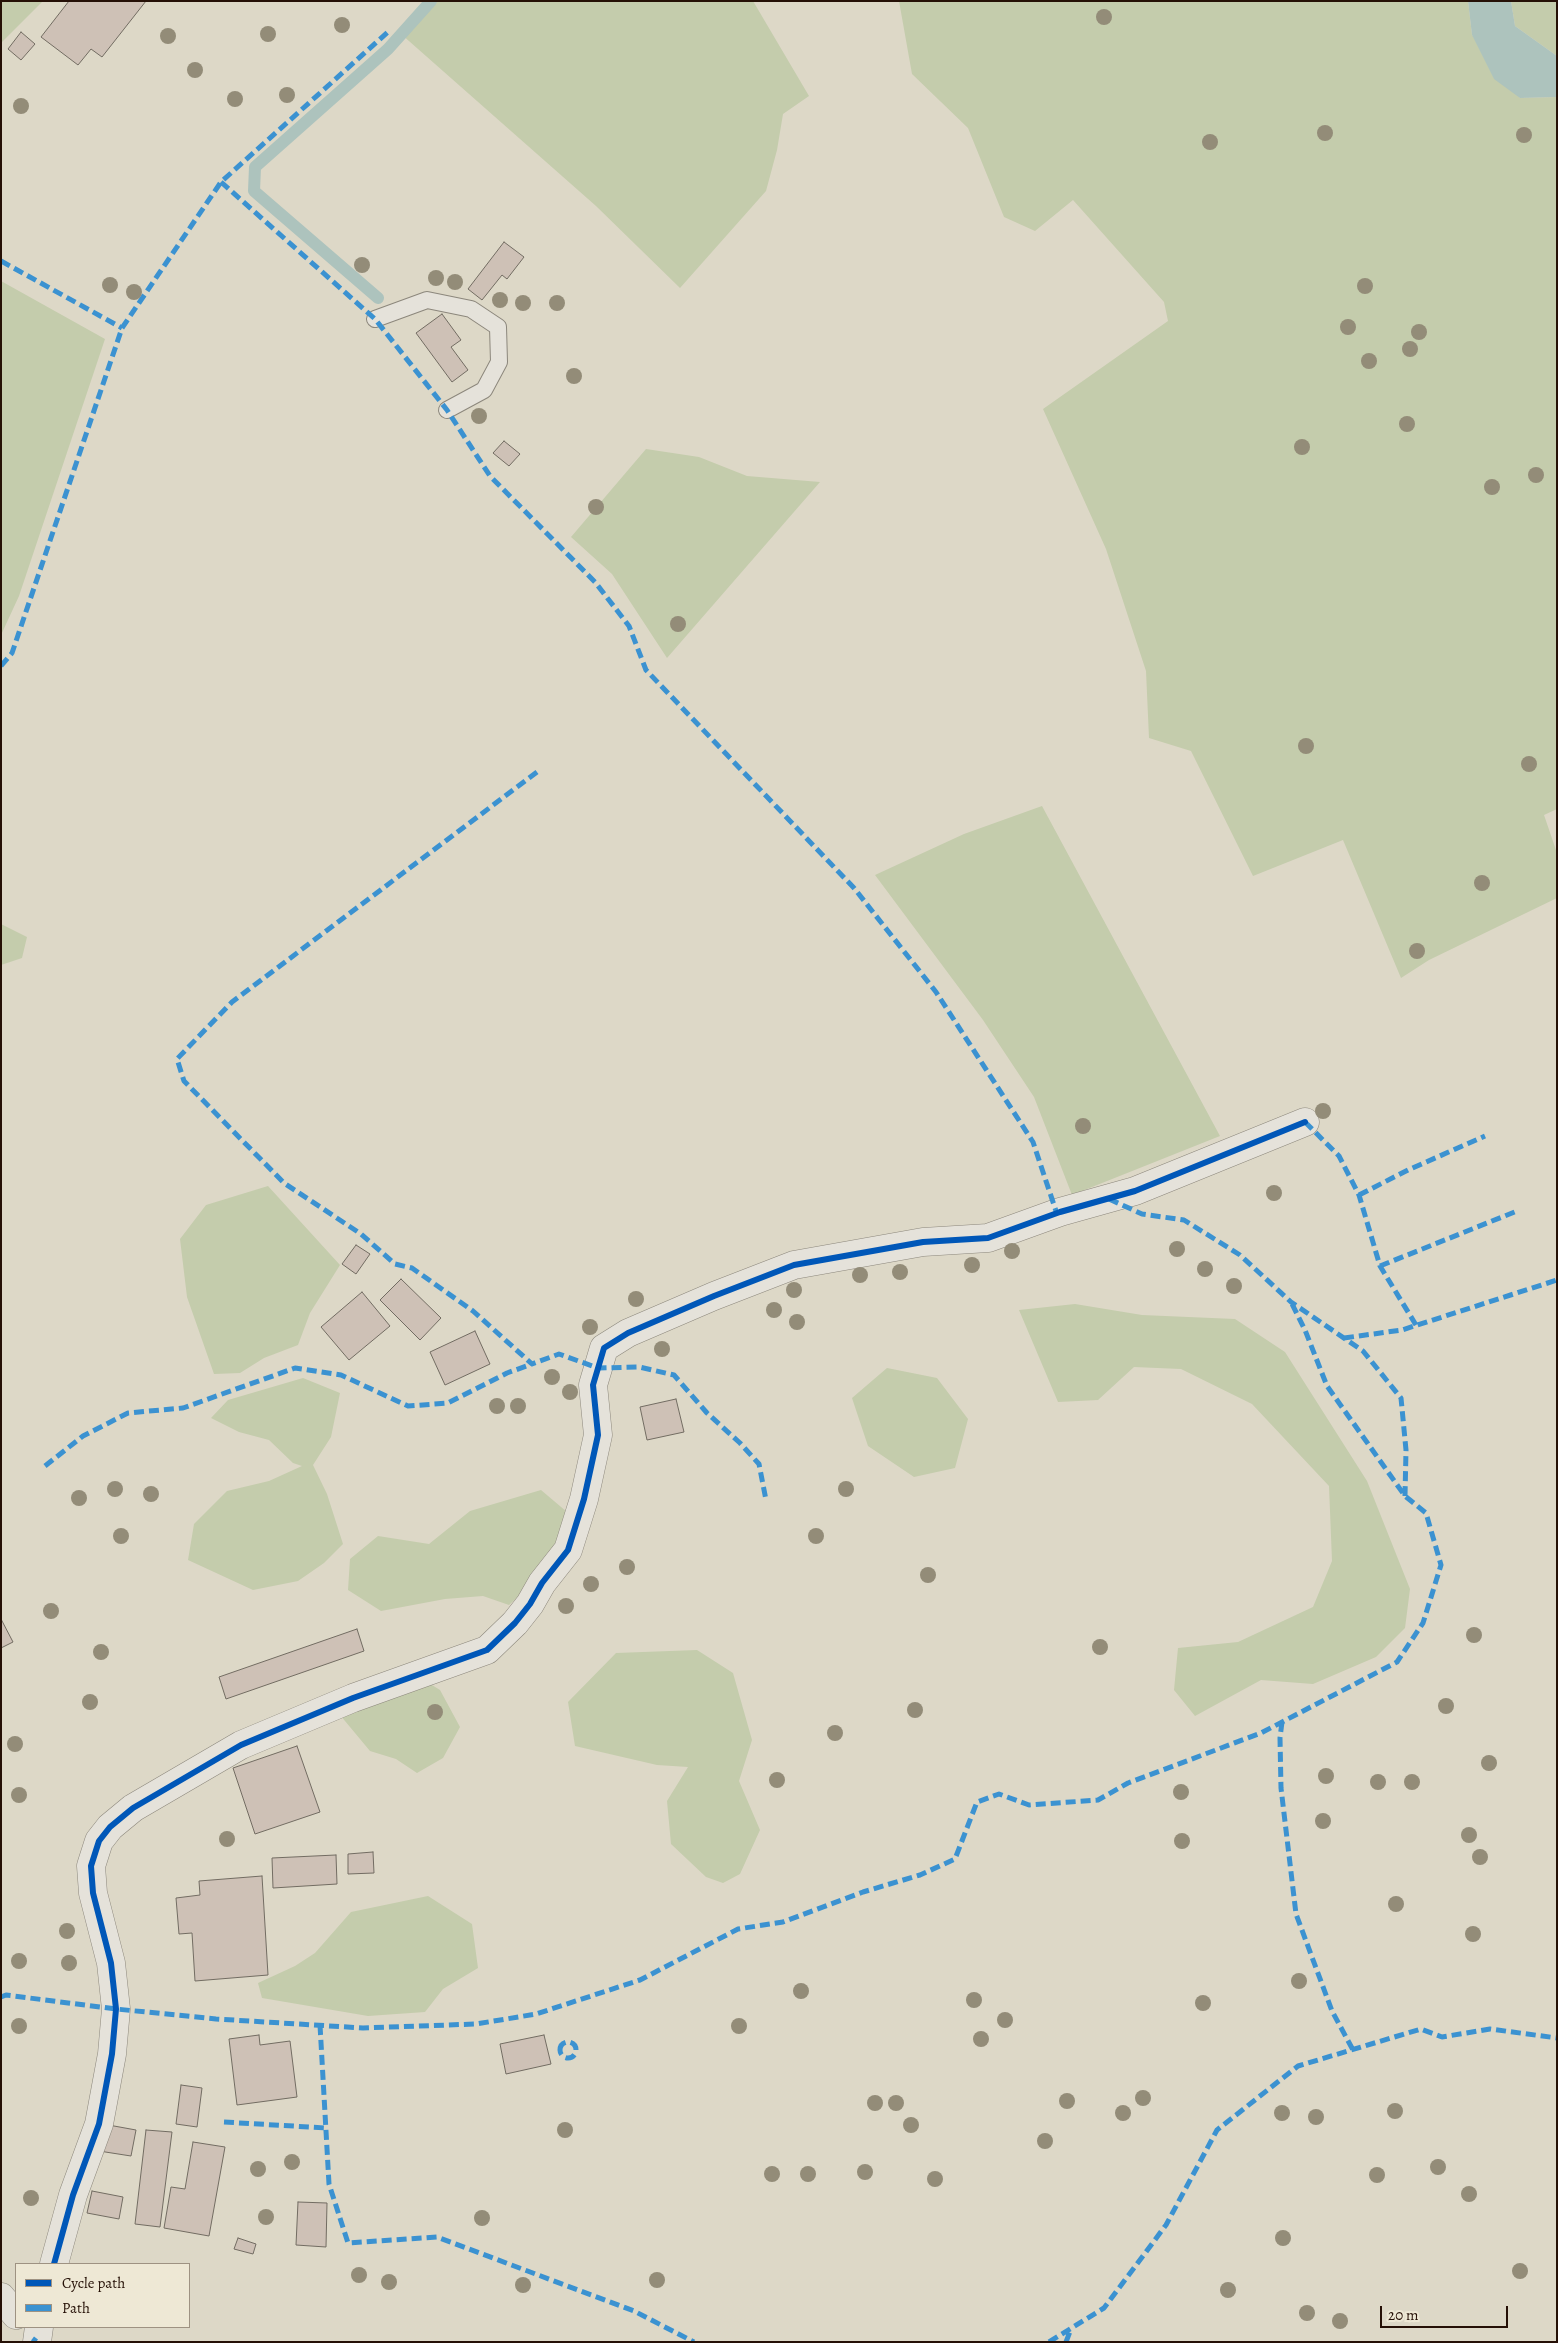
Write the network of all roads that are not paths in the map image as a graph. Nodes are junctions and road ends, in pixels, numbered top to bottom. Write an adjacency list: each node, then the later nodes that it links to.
1 (375, 319): 2 (lane)
2 (447, 410)
3 (1305, 1122): 4 (street)
4 (54, 2263)
5 (1, 2297): 6 (street)
6 (15, 2314)

